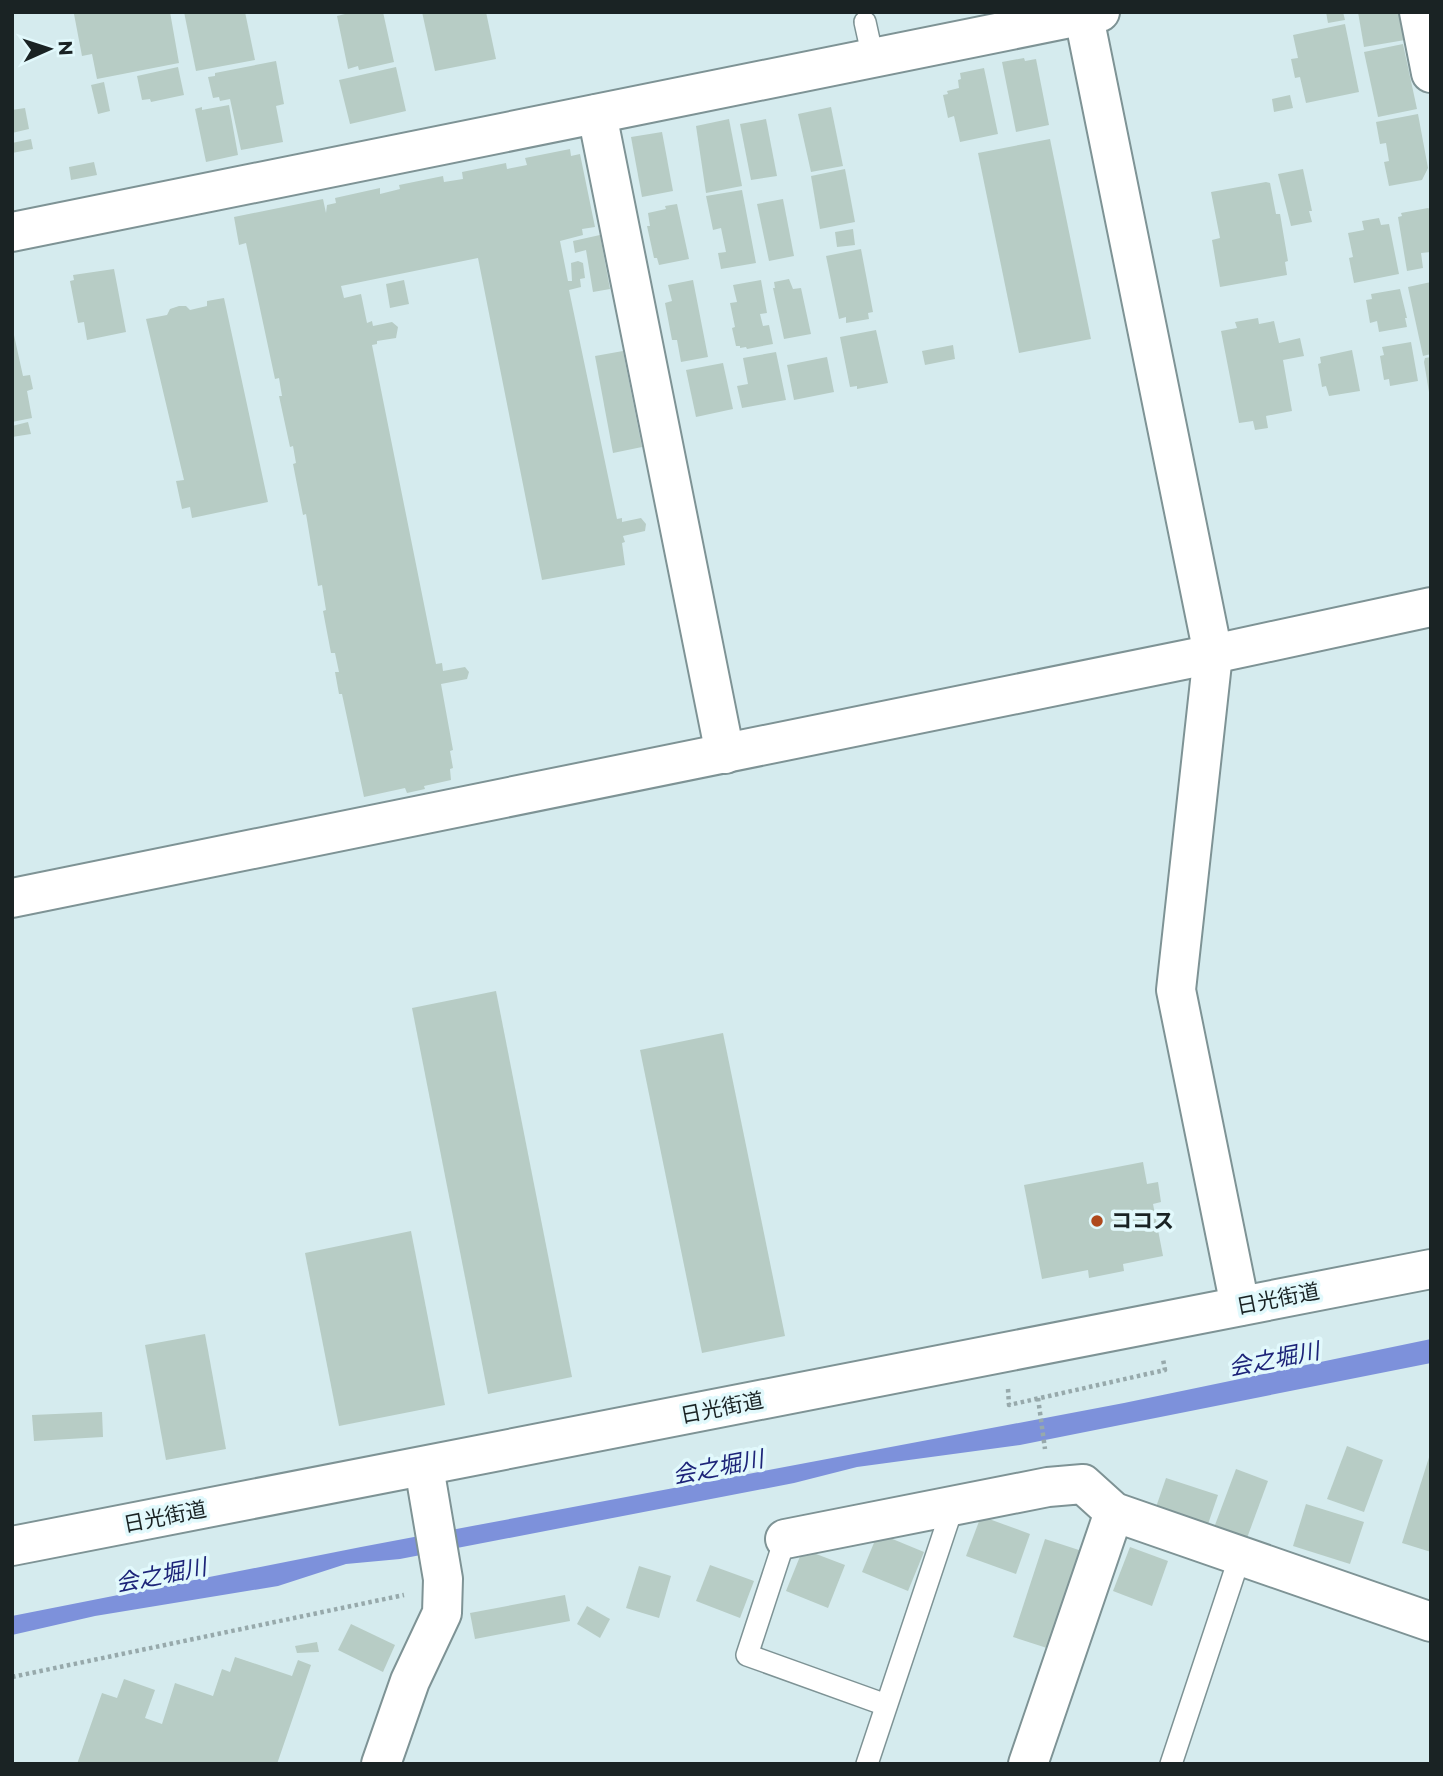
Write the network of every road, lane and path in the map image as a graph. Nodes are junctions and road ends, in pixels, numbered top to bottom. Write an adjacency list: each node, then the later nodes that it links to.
1 (1419, 12): 3 (main road)
2 (1088, 13): 4 (main road); 7 (main road)
3 (1431, 73)
4 (597, 114): 5 (main road); 8 (main road)
5 (12, 232)
6 (1431, 607): 7 (main road)
7 (1213, 654): 8 (main road); 11 (main road)
8 (725, 754): 9 (main road)
9 (12, 898)
10 (1431, 1269): 11 (main road, 日光街道)
11 (1240, 1306): 16 (main road, 日光街道)
12 (1162, 1355): 14 (path)
13 (1008, 1385): 14 (path)
14 (1038, 1398): 15 (path)
15 (1047, 1461)
16 (424, 1467): 20 (main road, 日光街道); 22 (main road)
17 (953, 1507): 18 (main road); 19 (main road); 25 (lane)
18 (1114, 1512): 21 (main road); 28 (main road)
19 (785, 1539): 25 (lane)
20 (12, 1546)
21 (1240, 1556): 23 (main road); 29 (lane)
22 (443, 1583): 24 (path); 26 (main road)
23 (1431, 1622)
24 (12, 1677)
25 (886, 1705): 27 (lane)
26 (381, 1764)
27 (867, 1764)
28 (1028, 1764)
29 (1171, 1764)

